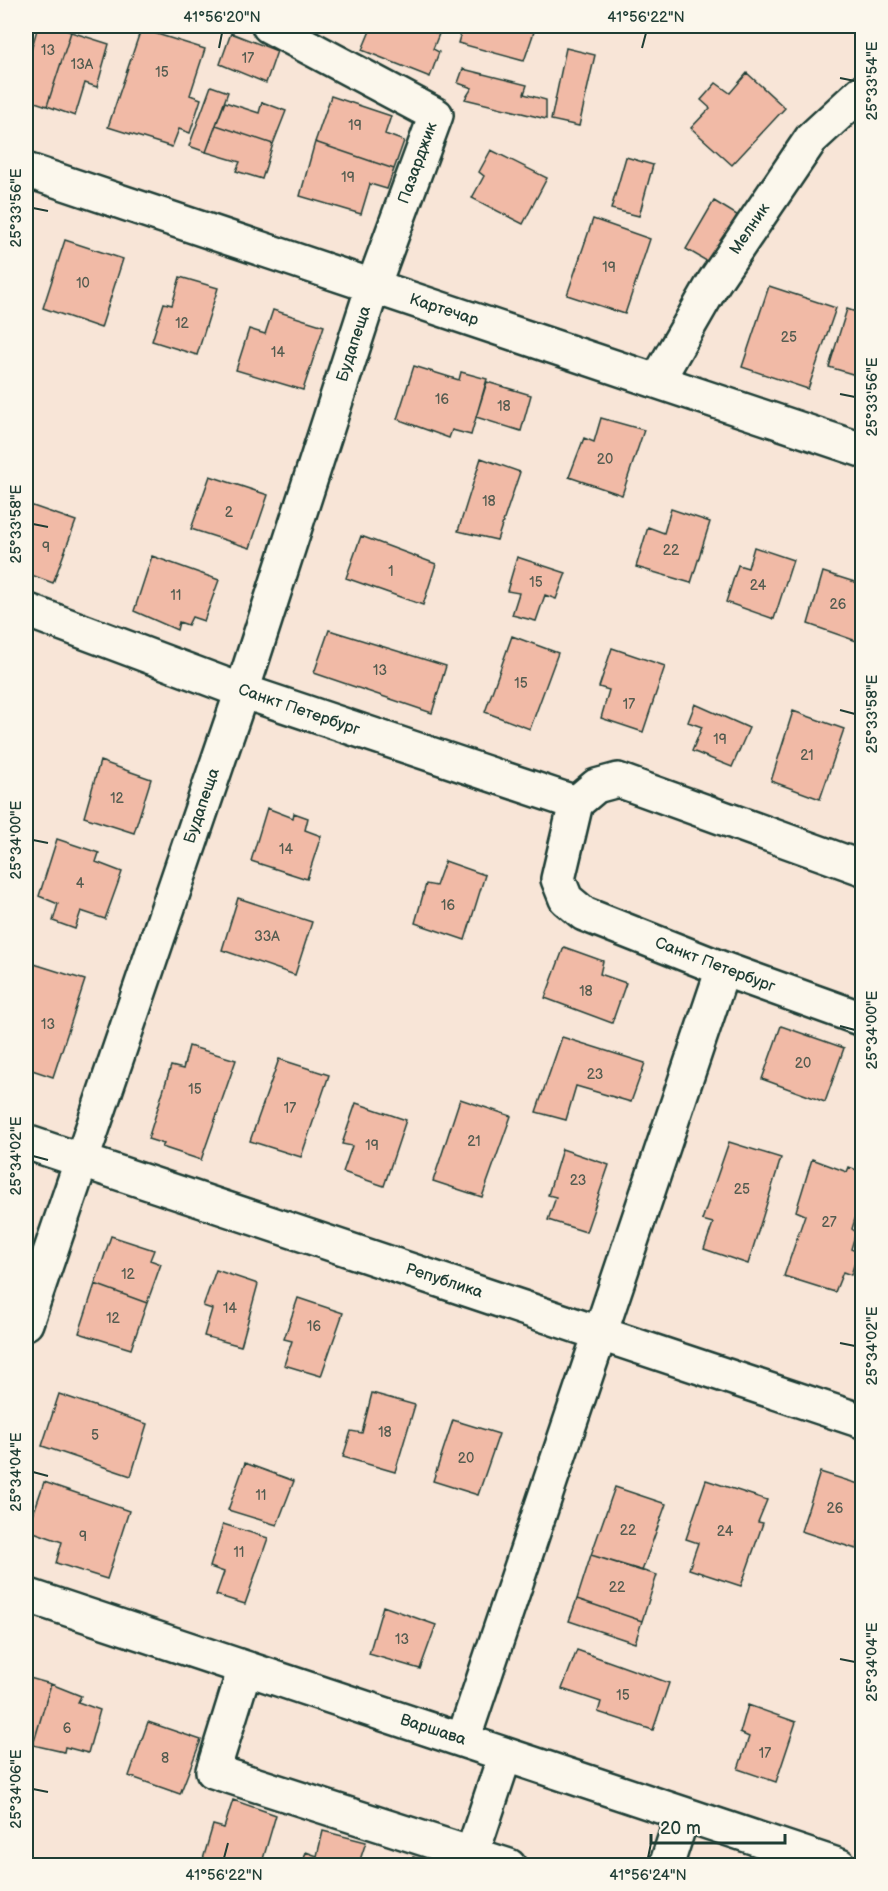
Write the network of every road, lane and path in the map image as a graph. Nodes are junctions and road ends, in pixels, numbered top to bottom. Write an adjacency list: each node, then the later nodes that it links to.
1 (269, 26): 4 (street, Пазарджик)
2 (862, 92): 5 (street, Мелник)
3 (26, 170): 4 (street, Картечар)
4 (373, 286): 5 (street, Картечар); 8 (street, Будапеща)
5 (657, 381): 6 (street, Картечар)
6 (862, 450)
7 (26, 610): 8 (street, Санкт Петербург)
8 (242, 691): 9 (street, Санкт Петербург); 14 (street, Будапеща)
9 (576, 803): 10 (street); 11 (street, Санкт Петербург)
10 (862, 868)
11 (723, 969): 12 (street, Санкт Петербург); 16 (street)
12 (862, 1019)
13 (26, 1142): 14 (street, Република)
14 (80, 1159): 15 (street, Будапеща); 16 (street, Република)
15 (26, 1323)
16 (598, 1333): 17 (street, Република); 20 (street)
17 (862, 1421)
18 (26, 1595): 19 (street, Варшава)
19 (245, 1668): 20 (street, Варшава); 23 (street)
20 (463, 1740): 21 (street, Варшава)
21 (505, 1755): 22 (street, Варшава); 23 (street)
22 (683, 1814): 25 (street); 26 (street, Варшава)
23 (472, 1854): 24 (street)
24 (508, 1866)
25 (666, 1866)
26 (840, 1866)

